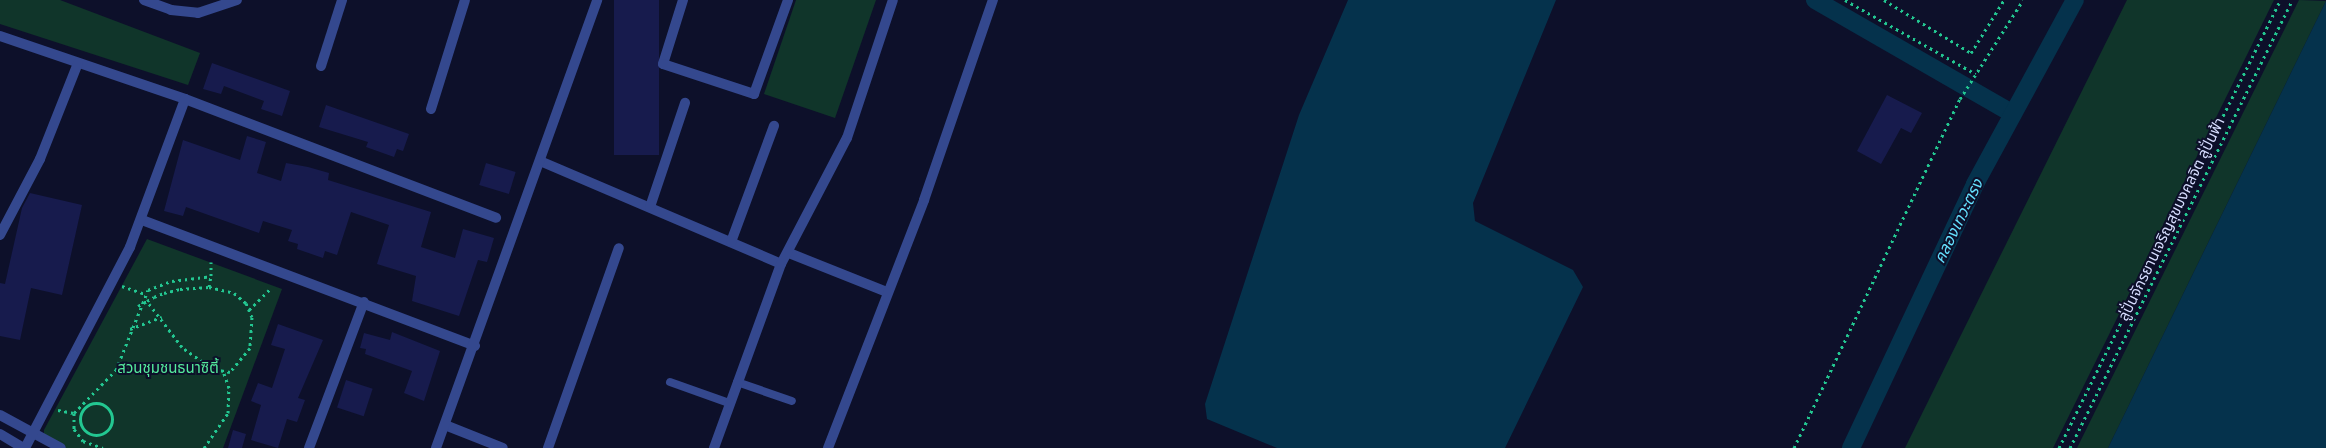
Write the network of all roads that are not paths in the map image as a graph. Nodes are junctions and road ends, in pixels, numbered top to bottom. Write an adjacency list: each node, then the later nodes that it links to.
1 (144, 0): 2 (street)
2 (237, 0)
3 (342, 0): 12 (street)
4 (465, 0): 15 (street)
5 (597, 0): 17 (street)
6 (683, 0): 7 (street)
7 (788, 0)
8 (893, 0): 24 (street)
9 (993, 0): 26 (street)
10 (0, 36): 11 (street)
11 (78, 63): 13 (street); 21 (street)
12 (321, 66)
13 (185, 99): 19 (street); 20 (street)
14 (686, 104): 18 (street)
15 (431, 109)
16 (774, 126): 22 (street)
17 (540, 161): 18 (street); 28 (street)
18 (650, 207): 22 (street)
19 (496, 218)
20 (142, 220): 27 (street); 36 (street)
21 (0, 235)
22 (731, 242): 25 (street)
23 (619, 248): 42 (street)
24 (789, 253): 25 (street); 26 (street)
25 (781, 264): 30 (street)
26 (887, 292): 44 (street)
27 (364, 302): 28 (street); 39 (street)
28 (475, 346): 34 (street)
29 (670, 382): 32 (lane)
30 (737, 382): 31 (lane); 32 (street)
31 (792, 402)
32 (729, 403): 43 (street)
33 (0, 415): 36 (street)
34 (445, 425): 40 (street); 41 (street)
35 (0, 434): 37 (street)
36 (32, 434): 37 (street); 38 (street)
37 (24, 448)
38 (61, 448)
39 (309, 448)
40 (436, 448)
41 (503, 448)
42 (548, 448)
43 (714, 448)
44 (828, 448)

